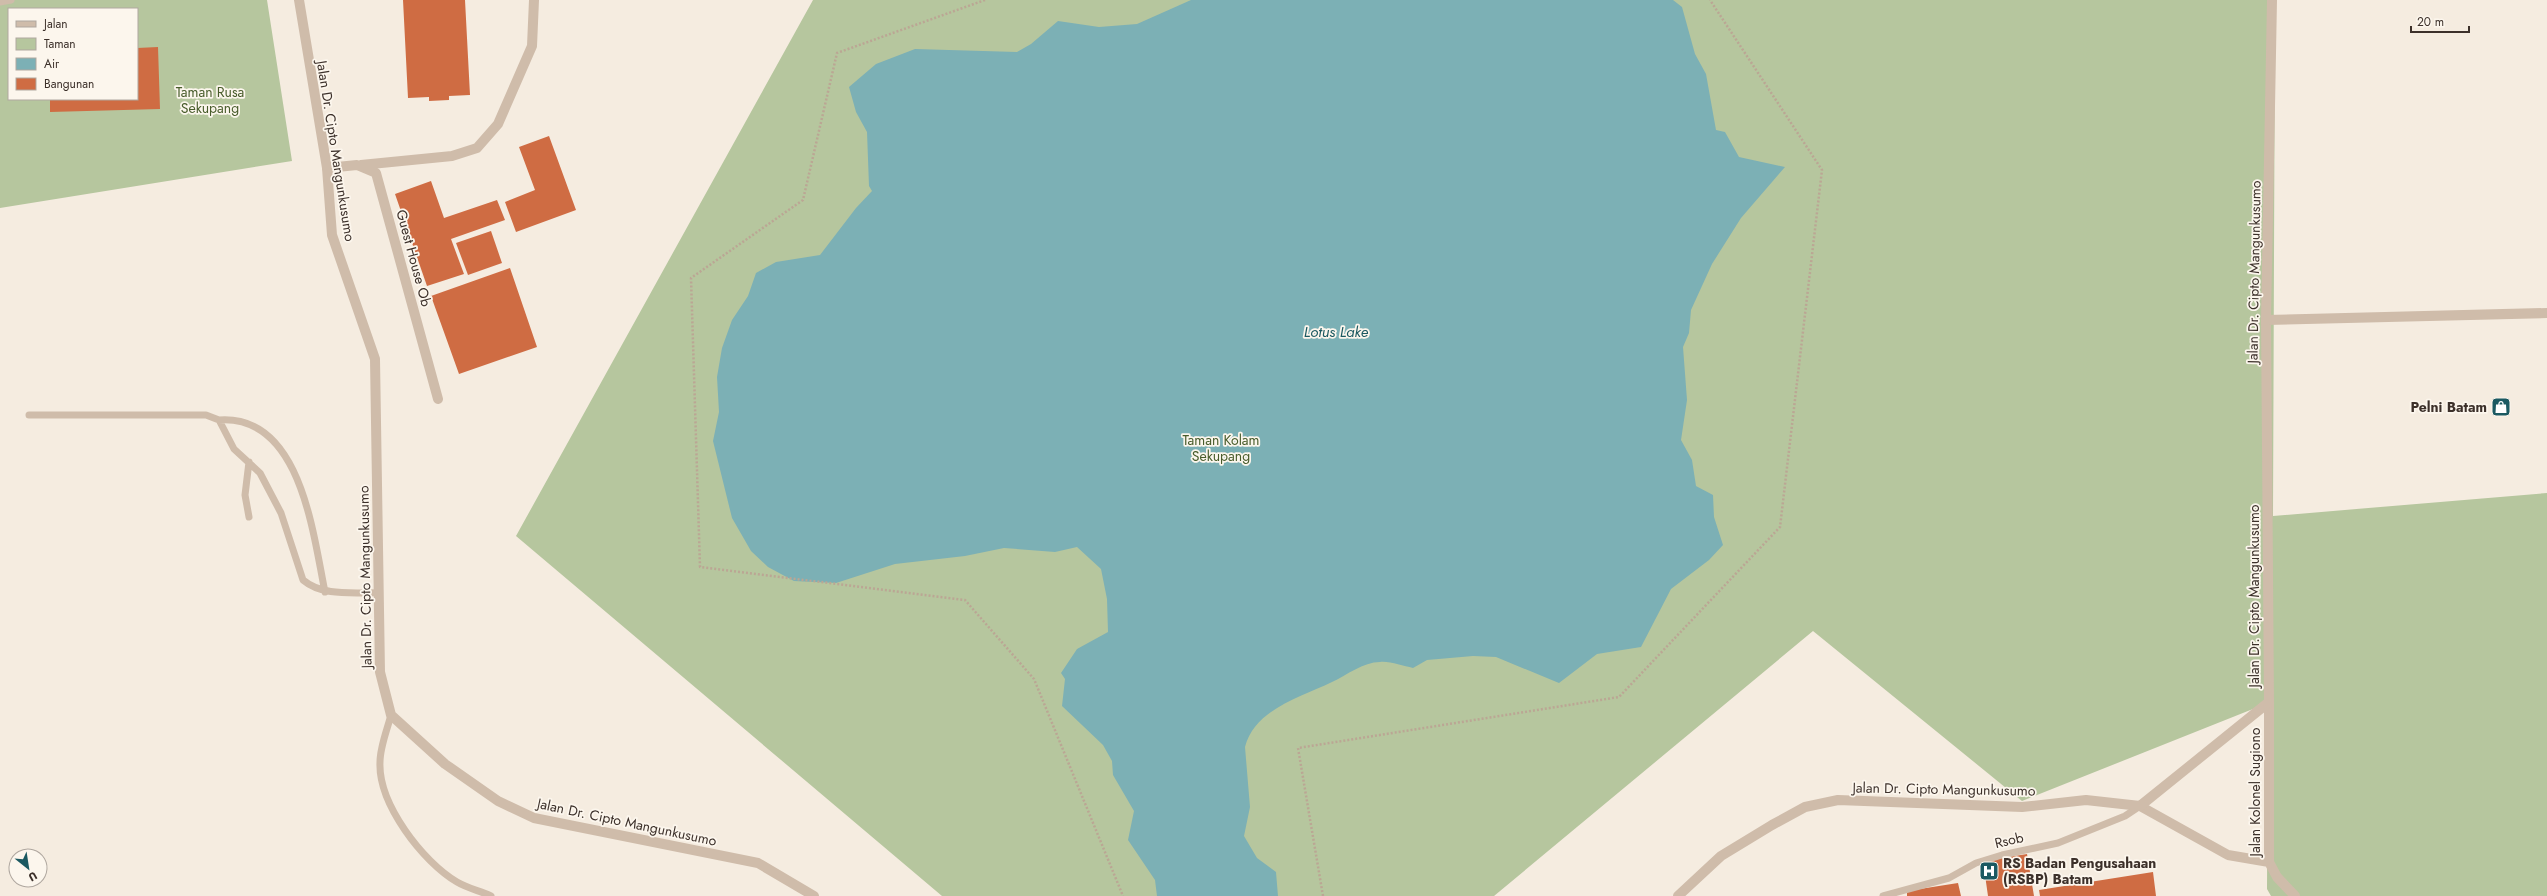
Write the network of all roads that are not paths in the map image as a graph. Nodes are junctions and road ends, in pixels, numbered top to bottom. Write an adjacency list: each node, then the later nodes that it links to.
1 (11, 0): 5 (lane)
2 (299, 0): 7 (street, Jalan Dr. Cipto Mangunkusumo)
3 (534, 0): 6 (street)
4 (2272, 0): 9 (street, Jalan Dr. Cipto Mangunkusumo)
5 (0, 2)
6 (357, 165): 7 (street, Guest House Ob); 10 (street, Guest House Ob)
7 (327, 168): 16 (street, Jalan Dr. Cipto Mangunkusumo)
8 (2547, 313): 9 (street)
9 (2266, 320): 17 (street, Jalan Dr. Cipto Mangunkusumo)
10 (438, 399)
11 (29, 416): 12 (lane)
12 (219, 420): 13 (lane); 15 (lane)
13 (249, 462): 14 (lane); 15 (lane)
14 (250, 517)
15 (325, 592): 16 (lane)
16 (378, 593): 18 (street, Jalan Dr. Cipto Mangunkusumo)
17 (2269, 702): 19 (street, Jalan Dr. Cipto Mangunkusumo); 20 (street, Jalan Kolonel Sugiono)
18 (391, 715): 21 (lane); 22 (street, Jalan Dr. Cipto Mangunkusumo)
19 (2140, 806): 20 (street); 23 (street, Jalan Dr. Cipto Mangunkusumo); 24 (lane, Rsob)
20 (2269, 862): 25 (street, Jalan Kolonel Sugiono)
21 (491, 896)
22 (814, 896)
23 (1678, 896)
24 (1883, 896)
25 (2296, 896)

